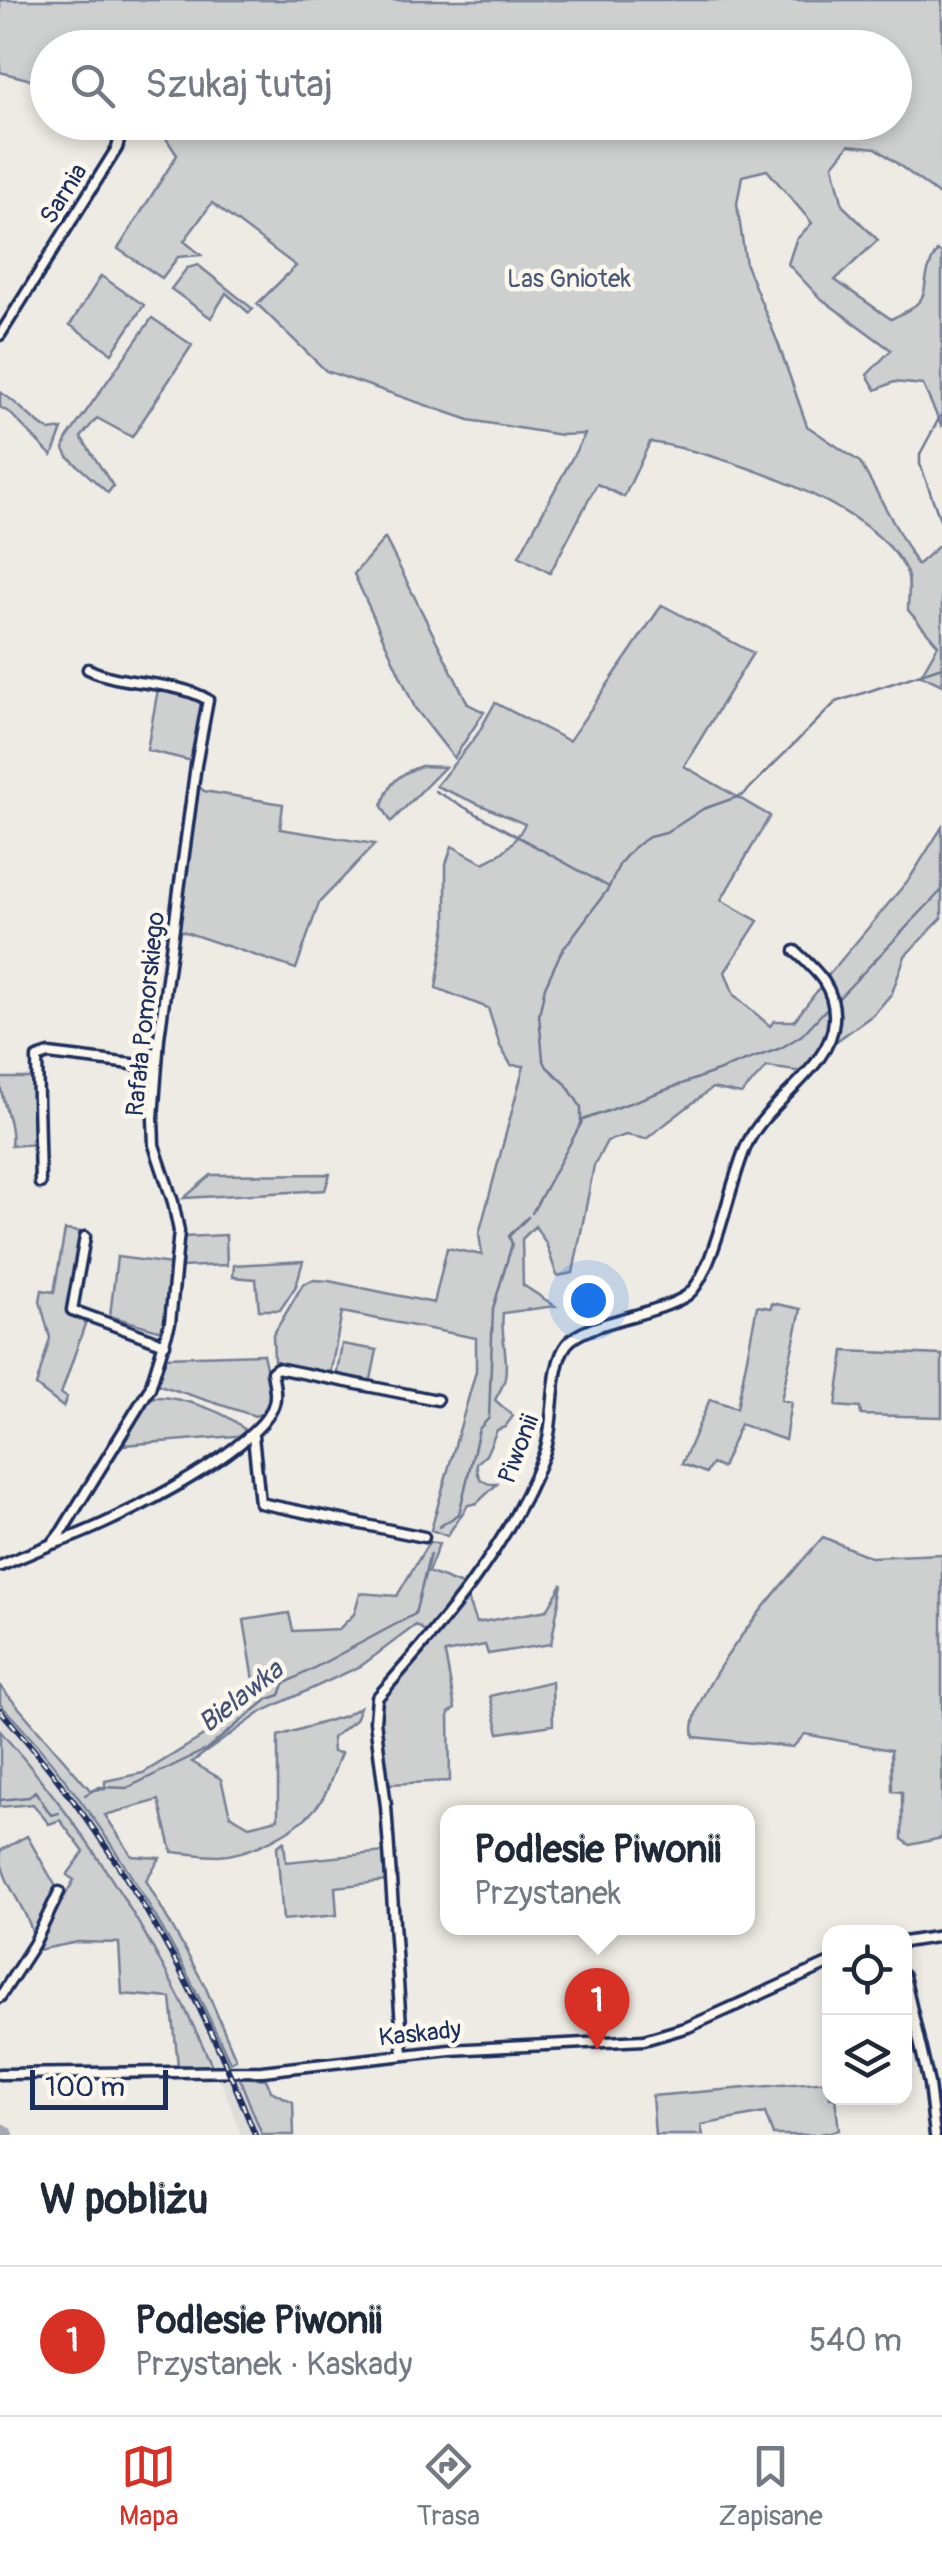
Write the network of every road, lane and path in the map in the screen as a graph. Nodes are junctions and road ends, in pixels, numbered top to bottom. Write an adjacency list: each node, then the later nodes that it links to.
1 (119, 140): 2 (street, Sarnia)
2 (0, 335)
3 (88, 669): 5 (street, Rafała Pomorskiego)
4 (795, 951): 20 (street, Piwonii)
5 (156, 1067): 6 (street); 8 (street, Rafała Pomorskiego)
6 (40, 1183)
7 (86, 1237): 8 (street)
8 (164, 1344): 12 (street, Rafała Pomorskiego)
9 (437, 1400): 10 (street)
10 (253, 1436): 11 (street); 12 (street)
11 (424, 1536)
12 (52, 1544): 13 (street)
13 (0, 1566)
14 (59, 1892): 18 (street)
15 (942, 1936): 16 (street)
16 (912, 1941)
17 (822, 1967): 20 (street, Kaskady)
18 (0, 1997)
19 (912, 2009): 22 (street)
20 (403, 2055): 21 (street, Kaskady)
21 (0, 2074)
22 (935, 2135)

